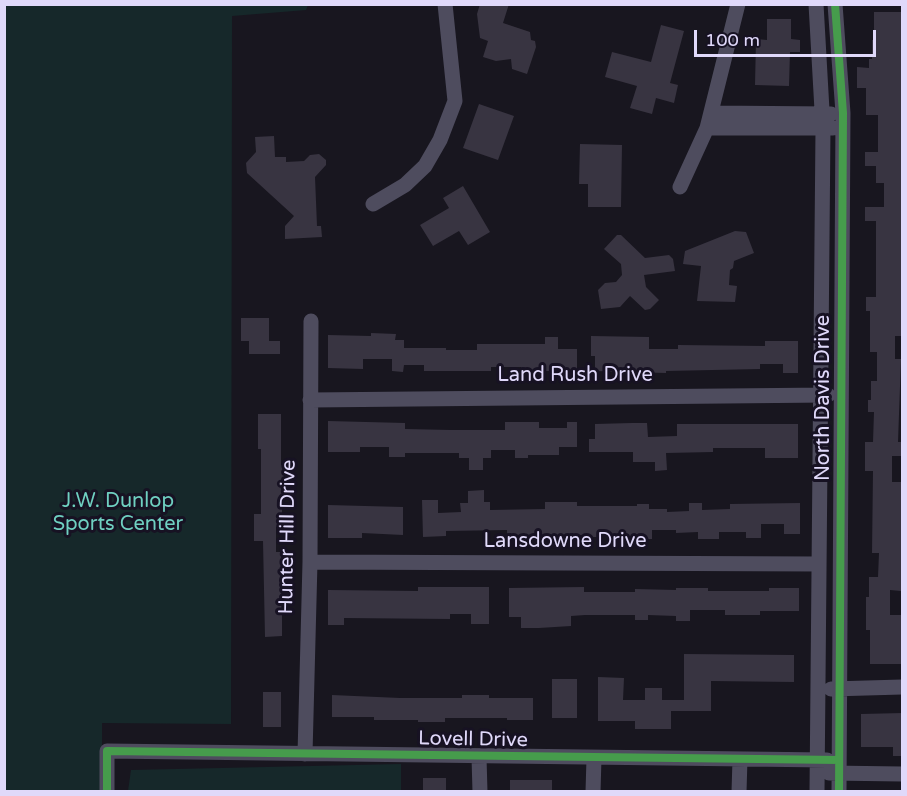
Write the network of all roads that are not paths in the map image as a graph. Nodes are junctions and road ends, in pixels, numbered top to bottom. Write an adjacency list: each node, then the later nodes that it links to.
1 (445, 4): 9 (street)
2 (738, 4): 5 (street)
3 (816, 4): 6 (street, North Davis Drive)
4 (835, 4): 7 (street, North Davis Drive)
5 (709, 121): 6 (street); 8 (street)
6 (822, 121): 7 (street); 11 (street, North Davis Drive)
7 (843, 121): 12 (street, North Davis Drive)
8 (680, 187)
9 (373, 204)
10 (311, 321): 13 (street, Hunter Hill Drive)
11 (820, 395): 12 (street, Land Rush Drive); 13 (street, Land Rush Drive); 15 (street, North Davis Drive)
12 (840, 395): 17 (street, North Davis Drive)
13 (310, 400): 14 (street, Hunter Hill Drive)
14 (310, 562): 15 (street, Lansdowne Drive); 19 (street, Hunter Hill Drive)
15 (819, 564): 18 (street, North Davis Drive)
16 (903, 687): 17 (street)
17 (839, 688): 18 (street); 24 (street, North Davis Drive)
18 (819, 689): 23 (street, North Davis Drive)
19 (305, 754): 20 (street, Lovell Drive); 26 (street, Lovell Drive)
20 (479, 757): 21 (street, Lovell Drive); 27 (street)
21 (594, 758): 22 (street, Lovell Drive); 28 (street)
22 (740, 759): 23 (street, Lovell Drive); 29 (street)
23 (817, 766): 24 (street, Lovell Drive); 30 (street, North Davis Drive)
24 (839, 767): 25 (street, Lovell Drive); 31 (street, North Davis Drive)
25 (903, 774)
26 (107, 792)
27 (480, 792)
28 (593, 792)
29 (739, 792)
30 (817, 792)
31 (839, 792)

